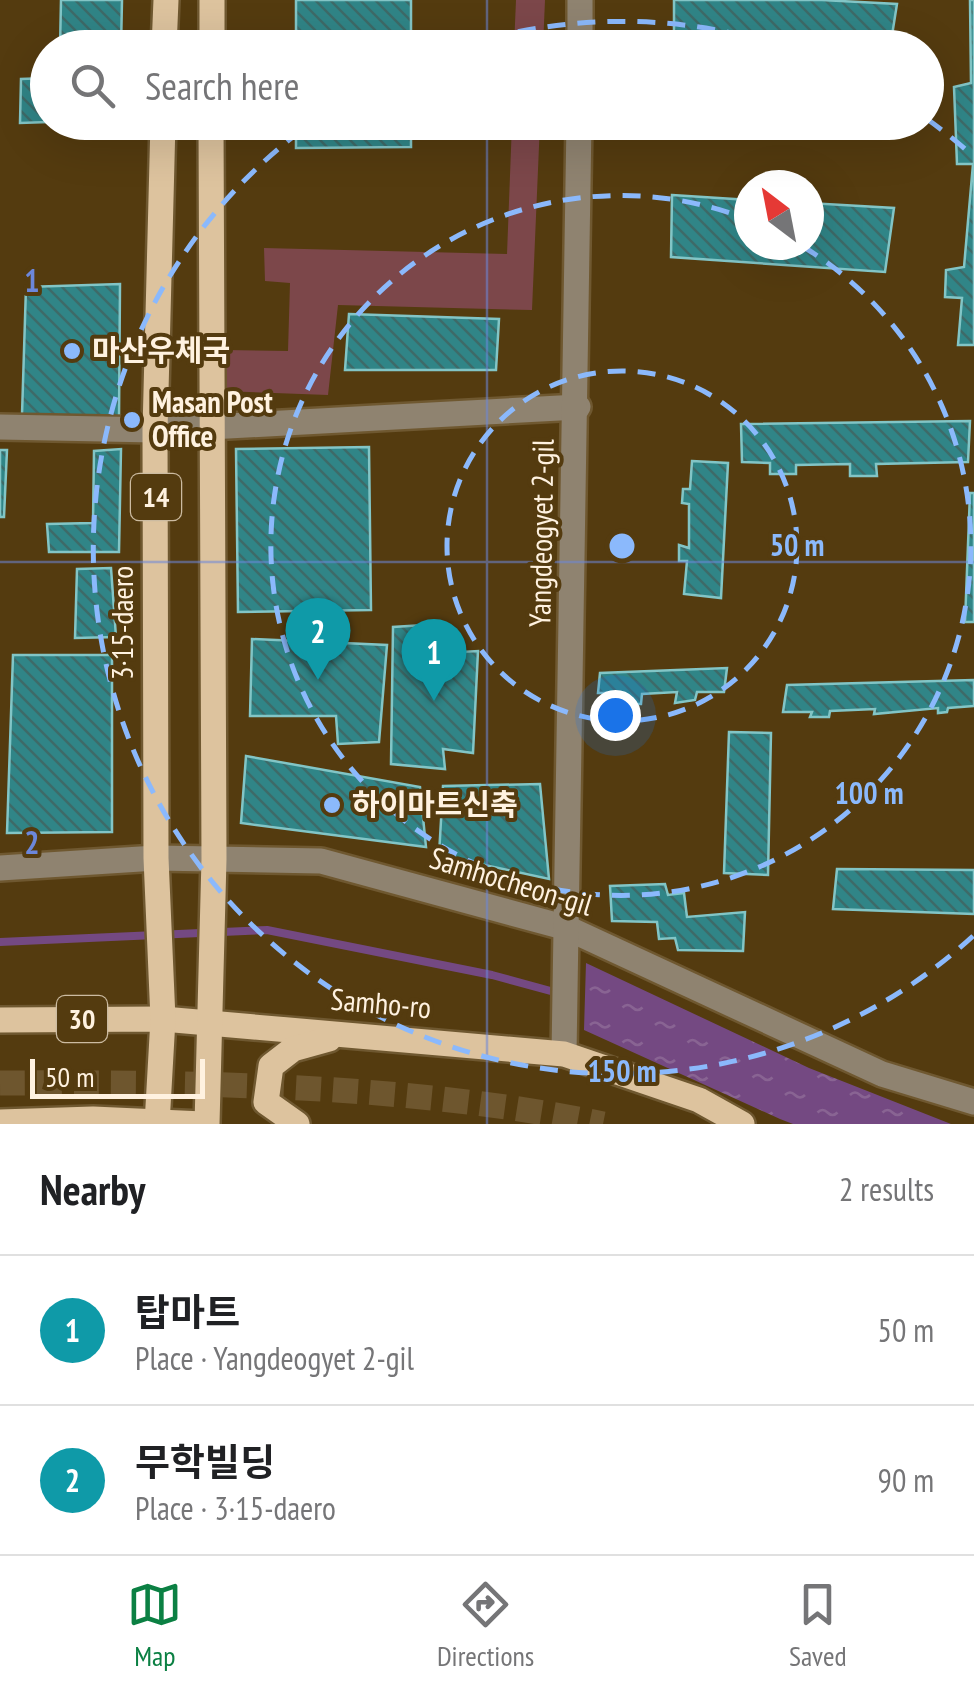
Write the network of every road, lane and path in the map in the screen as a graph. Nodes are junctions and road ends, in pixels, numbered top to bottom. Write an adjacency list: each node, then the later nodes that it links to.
1 (166, 0): 4 (main road)
2 (212, 0): 5 (main road)
3 (580, 0): 6 (street)
4 (165, 30)
5 (212, 30)
6 (580, 30)
7 (163, 140): 13 (main road, 3·15-daero / 14)
8 (211, 140): 12 (main road, 14)
9 (579, 140): 10 (street, Yangdeogyet 2-gil)
10 (578, 407): 12 (street); 17 (street, Yangdeogyet 2-gil)
11 (0, 427): 13 (street)
12 (209, 428): 13 (street); 15 (main road, 14)
13 (156, 430): 14 (main road, 3·15-daero / 14)
14 (157, 865): 15 (street, Samhocheon-gil); 16 (street, Samhocheon-gil); 18 (main road, 3·15-daero / 14)
15 (213, 865): 17 (street, Samhocheon-gil); 19 (main road, 14)
16 (0, 868)
17 (566, 936): 22 (street, Yangdeogyet 2-gil); 23 (street, Samhocheon-gil)
18 (163, 1009): 19 (main road, Samho-ro); 20 (main road, Samho-ro / 30); 25 (main road, 3·15-daero / 14)
19 (208, 1011): 21 (main road, Samho-ro); 26 (main road, 14)
20 (0, 1020)
21 (348, 1034): 22 (main road, Samho-ro); 27 (main road)
22 (565, 1043): 28 (main road, Samho-ro)
23 (974, 1102)
24 (0, 1122): 25 (main road)
25 (158, 1123): 26 (main road)
26 (205, 1124)
27 (296, 1124)
28 (742, 1124)

